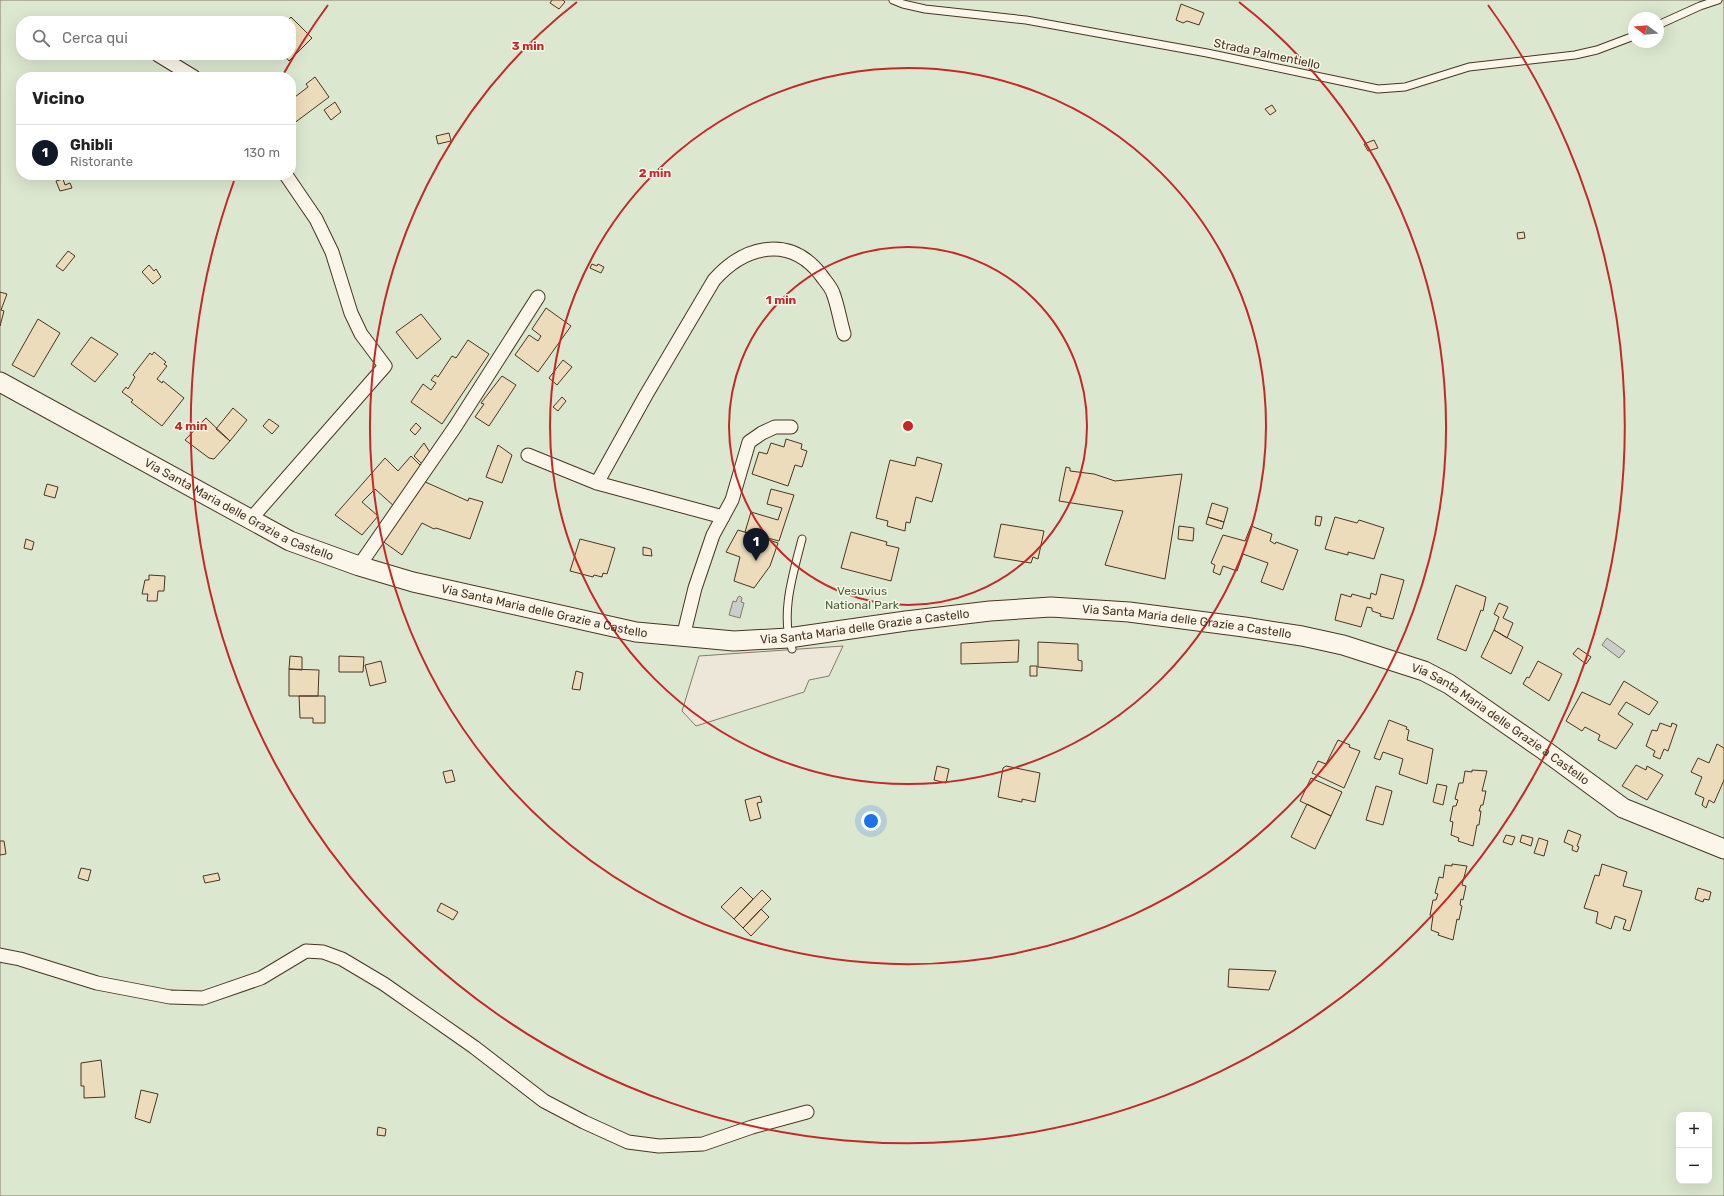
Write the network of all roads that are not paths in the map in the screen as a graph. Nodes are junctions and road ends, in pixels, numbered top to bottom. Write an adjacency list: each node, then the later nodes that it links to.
1 (893, 0): 4 (lane, Strada Palmentiello)
2 (1718, 0): 3 (lane)
3 (1664, 22)
4 (1628, 38)
5 (166, 60): 6 (street)
6 (186, 72)
7 (289, 180): 15 (street)
8 (538, 297): 17 (street)
9 (844, 334): 13 (street)
10 (0, 382): 15 (street, Via Santa Maria delle Grazie a Castello)
11 (791, 427): 14 (street)
12 (528, 455): 13 (street)
13 (597, 483): 14 (street)
14 (723, 517): 18 (street)
15 (250, 520): 17 (street, Via Santa Maria delle Grazie a Castello)
16 (802, 539): 19 (lane)
17 (359, 566): 18 (street, Via Santa Maria delle Grazie a Castello)
18 (683, 637): 19 (street, Via Santa Maria delle Grazie a Castello)
19 (790, 644): 20 (street, Via Santa Maria delle Grazie a Castello)
20 (1724, 849)
21 (0, 955): 22 (street)
22 (807, 1112)

